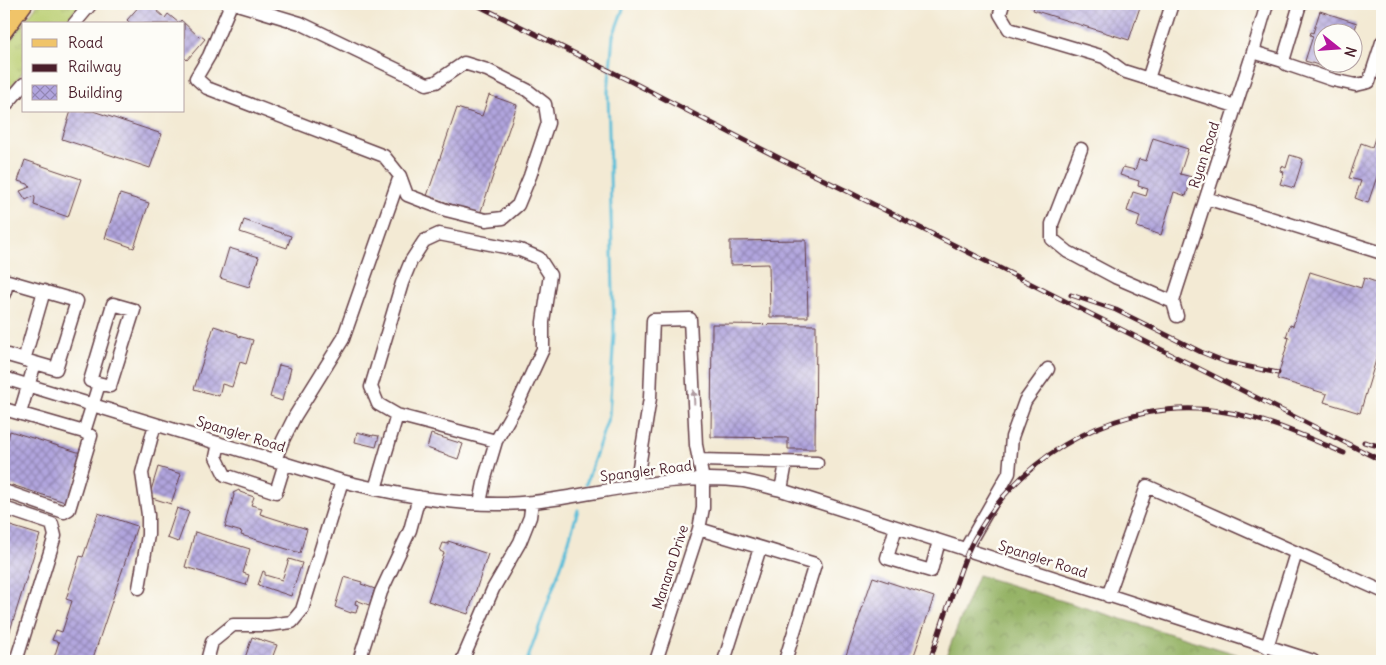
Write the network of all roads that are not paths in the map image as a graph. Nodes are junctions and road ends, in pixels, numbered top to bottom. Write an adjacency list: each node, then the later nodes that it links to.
1 (24, 4): 10 (main road)
2 (91, 4): 9 (street)
3 (232, 4): 19 (street)
4 (237, 4): 19 (street)
5 (1003, 4): 14 (street)
6 (1172, 4): 14 (street)
7 (1267, 4): 12 (street, Ryan Road)
8 (1300, 4): 13 (street)
9 (76, 22)
10 (4, 31)
11 (1382, 42): 13 (street)
12 (1253, 52): 13 (street); 16 (street, Ryan Road)
13 (1283, 61)
14 (1148, 79): 16 (street)
15 (22, 86): 17 (street)
16 (1235, 106): 20 (street, Ryan Road)
17 (4, 108)
18 (1081, 149): 24 (street)
19 (400, 176): 41 (street)
20 (1206, 198): 21 (street); 24 (street, Ryan Road)
21 (1382, 253)
22 (44, 291): 23 (street); 27 (street); 27 (street)
23 (4, 294)
24 (1173, 302): 25 (street)
25 (1177, 316)
26 (4, 354): 27 (street)
27 (29, 362): 31 (street)
28 (1048, 369): 58 (street)
29 (4, 378): 31 (street, Spangler Road)
30 (99, 384): 30 (street); 32 (street)
31 (28, 386): 32 (street, Spangler Road); 34 (street)
32 (93, 406): 36 (street, Spangler Road); 37 (street)
33 (4, 409): 34 (street)
34 (20, 413): 37 (street)
35 (397, 416): 38 (street); 38 (street); 47 (street)
36 (155, 424): 39 (street, Spangler Road); 60 (street)
37 (84, 432): 49 (street)
38 (496, 441): 52 (street)
39 (219, 443): 41 (street, Spangler Road); 41 (street)
40 (700, 460): 42 (street); 44 (street, Manana Drive); 46 (street, Manana Drive, one-way to 46)
41 (280, 462): 45 (street, Spangler Road)
42 (786, 463): 43 (street); 48 (street)
43 (817, 463)
44 (704, 480): 46 (street, Spangler Road); 48 (street, Spangler Road); 55 (street, Manana Drive)
45 (342, 481): 47 (street, Spangler Road); 65 (street)
46 (636, 486): 51 (street, Spangler Road)
47 (375, 489): 50 (street, Spangler Road)
48 (780, 490): 54 (street, Spangler Road)
49 (4, 491)
50 (419, 497): 52 (street, Spangler Road); 66 (street)
51 (532, 502): 52 (street, Spangler Road); 67 (street)
52 (480, 503)
53 (4, 508): 64 (street)
54 (896, 527): 56 (street, Spangler Road); 56 (street)
55 (698, 529): 57 (street); 68 (street, Manana Drive)
56 (939, 541): 58 (street, Spangler Road)
57 (760, 548): 69 (street); 70 (street)
58 (965, 550): 62 (street, Spangler Road)
59 (1296, 553): 61 (street); 62 (street); 63 (street)
60 (139, 588)
61 (1382, 591)
62 (1108, 596): 63 (street, Spangler Road)
63 (1267, 647): 71 (street, Spangler Road)
64 (16, 661)
65 (206, 661)
66 (359, 661)
67 (462, 661)
68 (656, 661)
69 (724, 661)
70 (786, 661)
71 (1313, 661)

